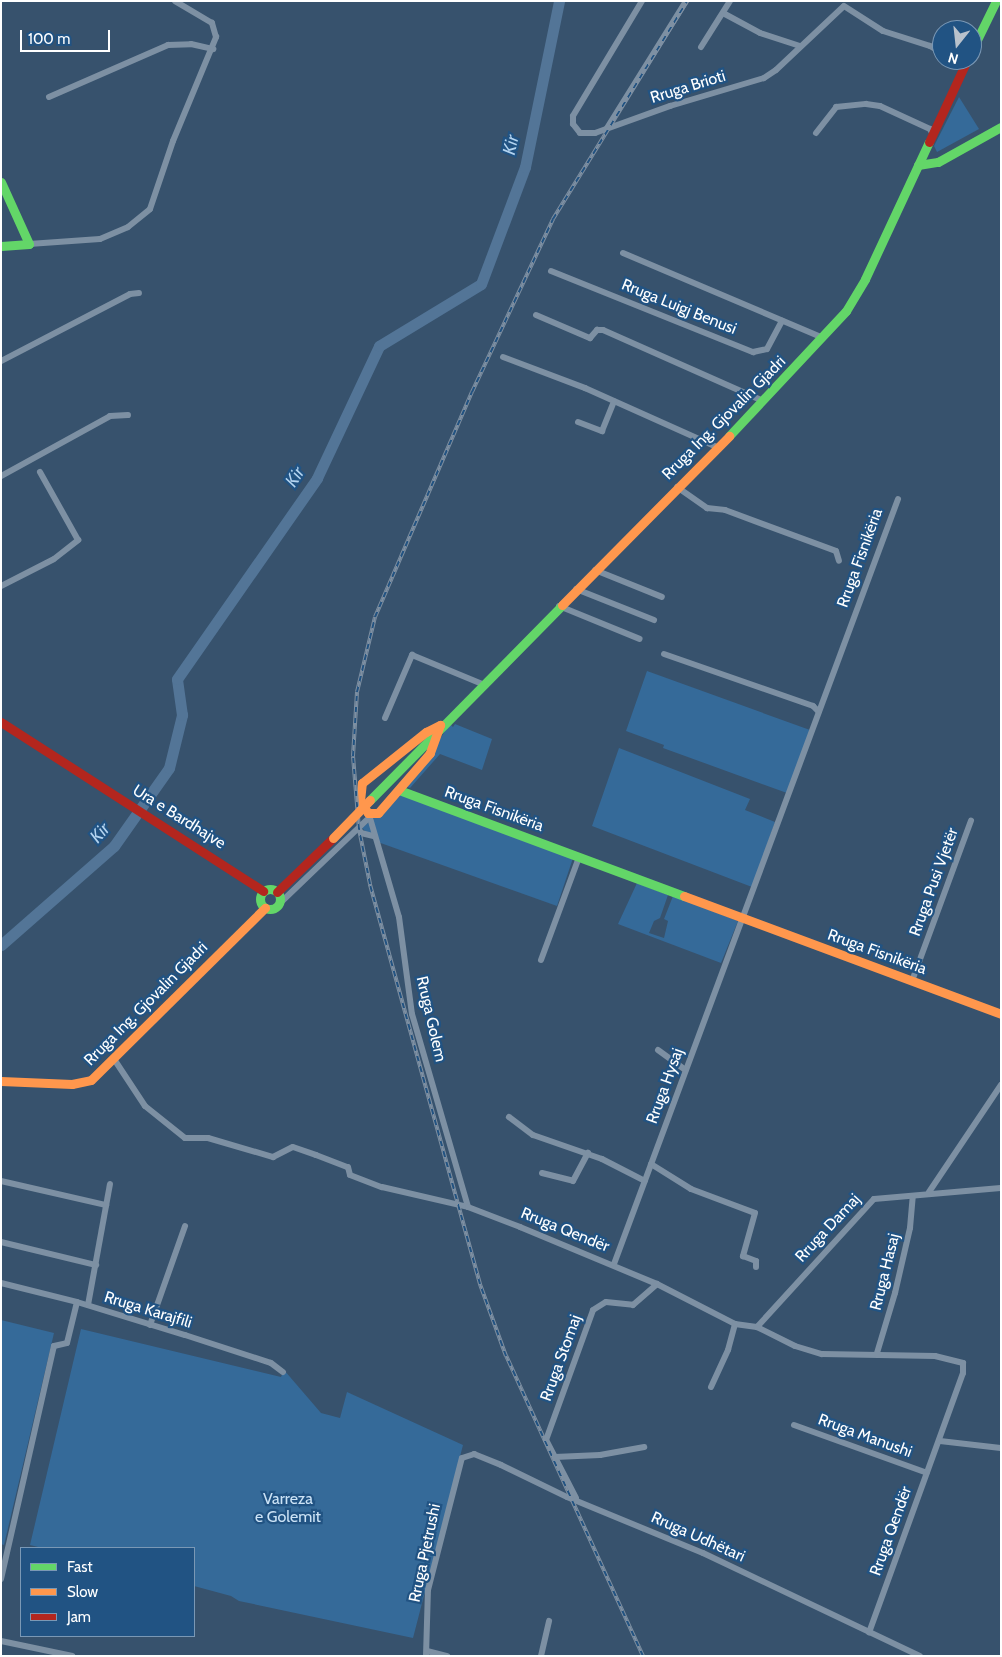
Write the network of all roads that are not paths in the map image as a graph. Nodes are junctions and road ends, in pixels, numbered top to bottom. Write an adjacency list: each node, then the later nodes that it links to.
1 (175, 1): 11 (street)
2 (642, 1): 15 (street, Rruga Brioti)
3 (686, 1): 15 (street)
4 (730, 1): 6 (street)
5 (996, 1): 7 (main road)
6 (723, 13): 8 (street); 9 (street)
7 (982, 30)
8 (800, 46): 10 (street, Rruga Brioti); 15 (street, Rruga Brioti)
9 (701, 47)
10 (932, 47)
11 (213, 49): 13 (street); 20 (street)
12 (962, 70): 17 (main road, Rruga Ing. Gjovalin Gjadri)
13 (49, 97)
14 (1001, 127): 18 (main road)
15 (607, 128)
16 (816, 133): 17 (street)
17 (932, 133): 18 (main road, Rruga Ing. Gjovalin Gjadri)
18 (918, 165): 27 (main road, Rruga Ing. Gjovalin Gjadri)
19 (1, 182): 20 (main road)
20 (29, 244): 21 (main road)
21 (1, 246)
22 (623, 253): 26 (street, Rruga Luigj Benusi)
23 (551, 271): 26 (street, Rruga Luigj Benusi)
24 (139, 293): 29 (street)
25 (536, 315): 31 (street)
26 (782, 321): 27 (street, Rruga Luigj Benusi)
27 (822, 338): 31 (main road, Rruga Ing. Gjovalin Gjadri)
28 (503, 357): 30 (street)
29 (1, 361)
30 (614, 401): 33 (street); 34 (street)
31 (763, 401): 34 (main road, Rruga Ing. Gjovalin Gjadri)
32 (128, 415): 36 (street)
33 (578, 422)
34 (717, 447): 37 (main road, Rruga Ing. Gjovalin Gjadri)
35 (40, 472): 41 (street)
36 (1, 476)
37 (677, 487): 39 (street); 40 (main road, Rruga Ing. Gjovalin Gjadri)
38 (898, 499): 49 (street, Rruga Fisnikëria)
39 (839, 561)
40 (594, 570): 42 (main road, Rruga Ing. Gjovalin Gjadri); 43 (street)
41 (1, 586)
42 (576, 589): 44 (main road, Rruga Ing. Gjovalin Gjadri); 45 (street)
43 (662, 597)
44 (559, 606): 46 (street); 48 (main road, Rruga Ing. Gjovalin Gjadri)
45 (654, 620)
46 (640, 639)
47 (664, 654): 49 (street)
48 (482, 684): 50 (street); 52 (main road, Rruga Ing. Gjovalin Gjadri)
49 (819, 712): 63 (street, Rruga Fisnikëria)
50 (385, 718)
51 (1, 722): 59 (main road, Ura e Bardhajve)
52 (440, 726): 53 (main road); 54 (main road); 60 (main road, Rruga Ing. Gjovalin Gjadri, bridge)
53 (399, 790): 54 (main road); 58 (main road, Rruga Fisnikëria)
54 (371, 816): 56 (street); 57 (street, Rruga Golem)
55 (971, 821): 65 (street, Rruga Pusi Vjetër)
56 (359, 829): 57 (street); 61 (street)
57 (373, 836): 83 (street, Rruga Golem)
58 (579, 857): 63 (main road, Rruga Fisnikëria); 64 (street)
59 (263, 891): 60 (main road); 62 (main road)
60 (277, 892): 61 (main road)
61 (277, 906): 62 (main road)
62 (265, 908): 68 (main road, Rruga Ing. Gjovalin Gjadri)
63 (743, 918): 65 (main road, Rruga Fisnikëria); 69 (street, Rruga Hysaj)
64 (541, 960)
65 (912, 981): 66 (main road, Rruga Fisnikëria)
66 (1001, 1014)
67 (658, 1050): 69 (street)
68 (114, 1059): 70 (main road, Rruga Ing. Gjovalin Gjadri); 83 (street, Rruga Qendër)
69 (686, 1070): 74 (street, Rruga Hysaj)
70 (1, 1081)
71 (1001, 1084): 80 (street)
72 (509, 1117): 73 (street)
73 (588, 1153): 75 (street); 77 (street)
74 (651, 1164): 77 (street, Rruga Hysaj); 88 (street)
75 (542, 1173)
76 (1, 1181): 82 (street)
77 (645, 1181): 86 (street, Rruga Hysaj)
78 (110, 1184): 82 (street)
79 (1001, 1188): 80 (street, Rruga Damaj)
80 (929, 1192): 81 (street, Rruga Damaj)
81 (913, 1196): 95 (street, Rruga Damaj); 96 (street, Rruga Hasaj)
82 (106, 1205): 87 (street)
83 (468, 1207): 86 (street, Rruga Qendër)
84 (185, 1226): 93 (street)
85 (1, 1242): 87 (street)
86 (614, 1264): 90 (street, Rruga Qendër)
87 (96, 1265): 92 (street)
88 (756, 1267)
89 (1, 1283): 91 (street, Rruga Karajfili)
90 (657, 1284): 94 (street, Rruga Qendër); 103 (street, Rruga Stomaj)
91 (77, 1302): 92 (street, Rruga Karajfili); 107 (street)
92 (88, 1305): 93 (street, Rruga Karajfili)
93 (150, 1324): 97 (street, Rruga Karajfili)
94 (735, 1324): 95 (street, Rruga Qendër); 98 (street)
95 (757, 1327): 96 (street, Rruga Qendër)
96 (877, 1353): 100 (street, Rruga Qendër)
97 (283, 1372)
98 (711, 1387)
99 (794, 1425): 105 (street, Rruga Manushi)
100 (940, 1441): 102 (street); 105 (street, Rruga Qendër)
101 (644, 1447): 103 (street)
102 (1001, 1448)
103 (555, 1457): 106 (street, Rruga Stomaj)
104 (460, 1458): 106 (street, Rruga Udhëtari); 111 (street, Rruga Pjetrushi)
105 (927, 1473): 109 (street, Rruga Qendër)
106 (576, 1498): 109 (street, Rruga Udhëtari)
107 (1, 1579)
108 (549, 1621): 114 (street)
109 (869, 1632): 115 (street, Rruga Udhëtari)
110 (1, 1641): 112 (street)
111 (426, 1653): 113 (street)
112 (72, 1656)
113 (447, 1656)
114 (541, 1656)
115 (920, 1656)

